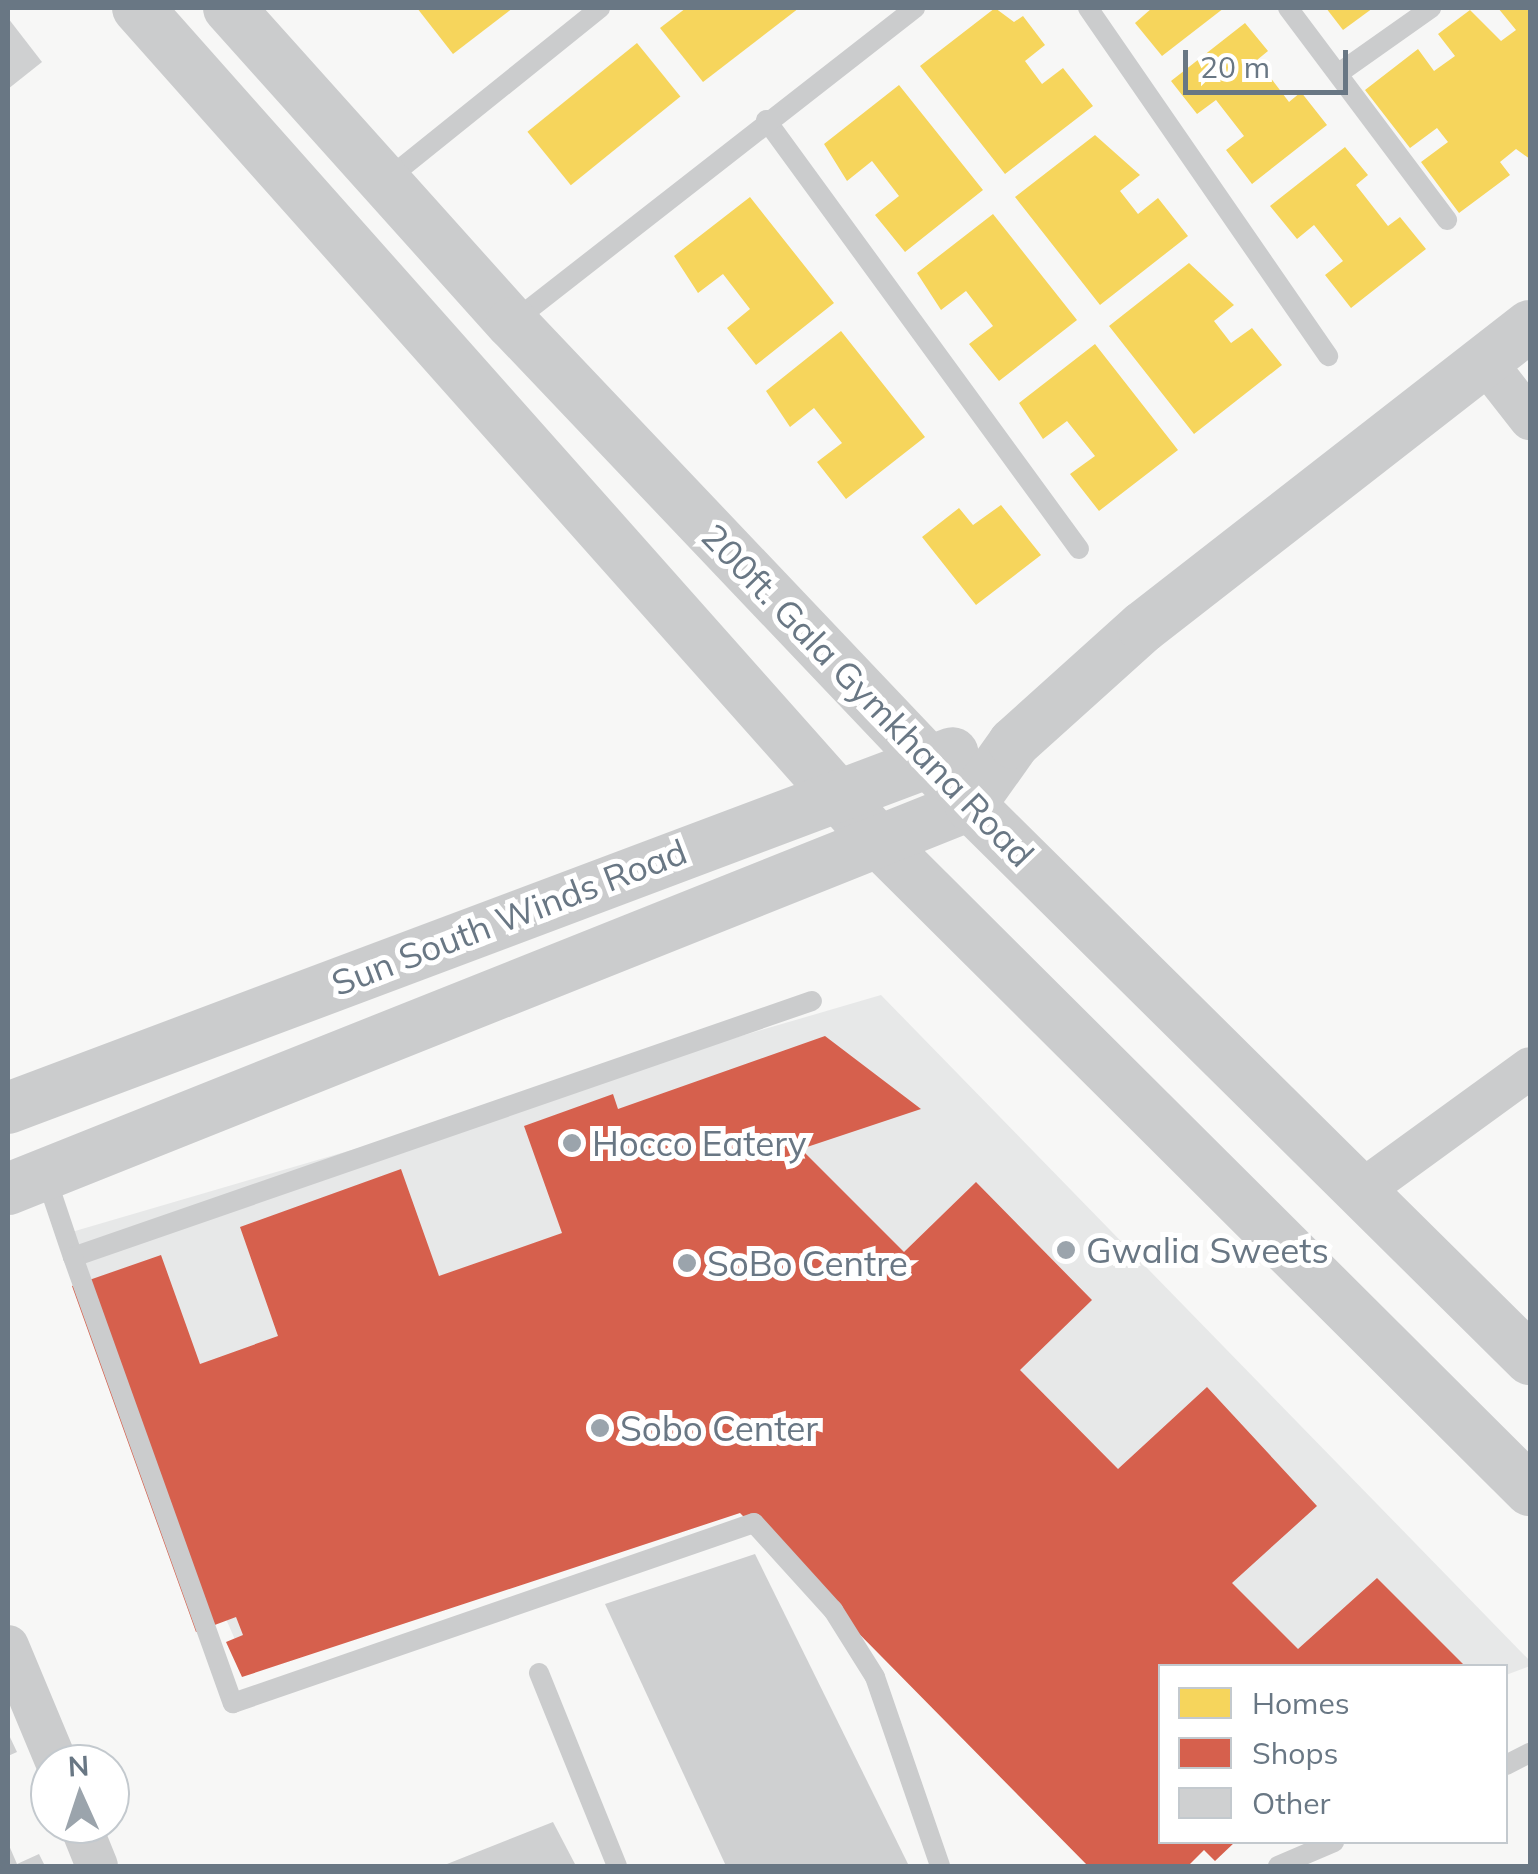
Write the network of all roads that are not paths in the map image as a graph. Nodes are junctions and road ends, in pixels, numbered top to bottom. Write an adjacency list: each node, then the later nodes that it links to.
1 (138, 8): 20 (street)
2 (229, 8): 10 (street, 200ft. Gala Gymkhana Road)
3 (600, 8): 10 (lane)
4 (915, 8): 9 (lane)
5 (1088, 8): 14 (lane)
6 (1288, 8): 8 (lane)
7 (1431, 8): 8 (lane)
8 (1339, 73): 11 (lane)
9 (766, 120): 12 (lane); 17 (lane)
10 (385, 181): 12 (street, 200ft. Gala Gymkhana Road)
11 (1447, 220)
12 (512, 322): 19 (street, 200ft. Gala Gymkhana Road)
13 (1530, 326): 15 (street)
14 (1328, 356)
15 (1487, 364): 16 (street); 18 (street)
16 (1530, 419)
17 (1079, 549)
18 (1014, 742): 19 (street, Sun South Winds Road); 21 (street)
19 (925, 758): 20 (street, Sun South Winds Road); 21 (street, 200ft. Gala Gymkhana Road)
20 (836, 792): 22 (street); 25 (street, Sun South Winds Road)
21 (970, 805): 22 (street); 27 (street, 200ft. Gala Gymkhana Road)
22 (880, 844): 26 (street); 30 (street)
23 (812, 1001): 28 (lane)
24 (1530, 1068): 27 (street)
25 (8, 1108)
26 (26, 1182): 28 (lane)
27 (1361, 1191): 29 (street, 200ft. Gala Gymkhana Road)
28 (73, 1257): 36 (lane)
29 (1530, 1359)
30 (1530, 1490)
31 (8, 1646): 33 (street)
32 (539, 1673): 35 (lane)
33 (48, 1744)
34 (1329, 1844): 37 (lane)
35 (617, 1866)
36 (940, 1866)
37 (1278, 1866)

